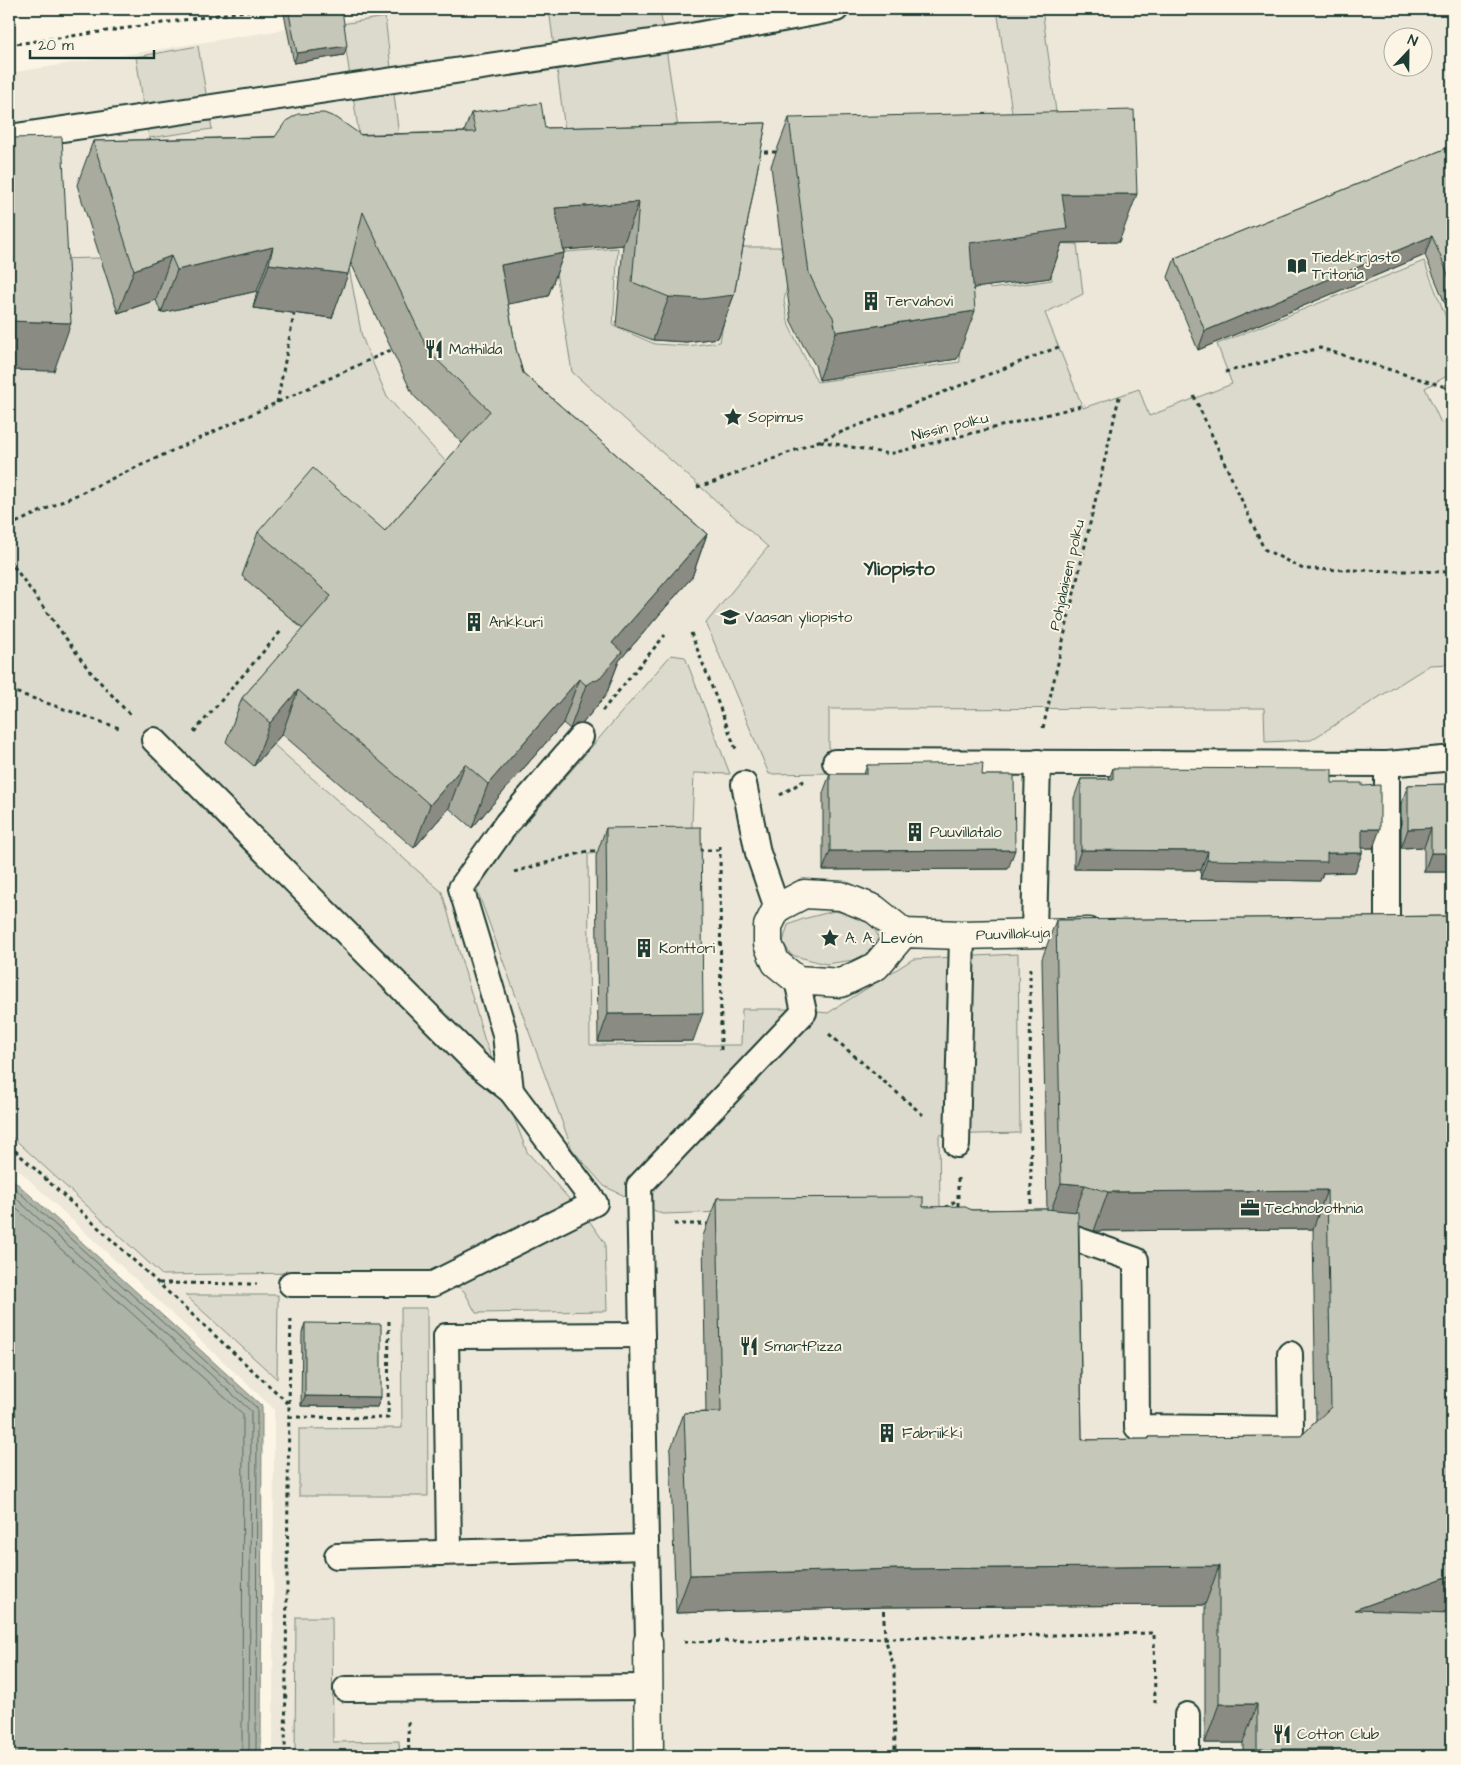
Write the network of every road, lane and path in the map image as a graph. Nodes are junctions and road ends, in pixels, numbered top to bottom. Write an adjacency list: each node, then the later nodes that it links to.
1 (260, 9): 3 (path)
2 (836, 9): 4 (lane)
3 (9, 45)
4 (9, 137)
5 (756, 152): 6 (path)
6 (785, 152)
7 (294, 314): 14 (path)
8 (1061, 346): 16 (path, Nissin polku)
9 (391, 350): 14 (path)
10 (1225, 372): 11 (path)
11 (1452, 389)
12 (1120, 393): 30 (path, Pohjalaisen polku)
13 (1194, 396): 20 (path)
14 (277, 403): 18 (path)
15 (1085, 405): 16 (path, Nissin polku)
16 (820, 441): 17 (path, Nissin polku)
17 (697, 487)
18 (9, 526)
19 (9, 560): 26 (path)
20 (1452, 572)
21 (282, 630): 27 (path)
22 (691, 632): 32 (path)
23 (665, 635): 25 (path)
24 (9, 690): 26 (path)
25 (581, 737): 39 (lane)
26 (154, 740): 27 (lane)
27 (172, 758): 51 (lane)
28 (1443, 759): 31 (lane)
29 (835, 762): 30 (lane); 33 (path)
30 (1038, 762): 31 (lane); 45 (lane)
31 (1388, 764): 42 (lane)
32 (744, 784): 33 (lane)
33 (750, 814): 38 (lane)
34 (721, 841): 36 (path)
35 (692, 850): 36 (path)
36 (720, 850): 38 (path); 50 (path)
37 (607, 851): 39 (path)
38 (758, 853): 40 (lane)
39 (461, 888): 51 (lane)
40 (777, 908): 46 (street); 48 (street)
41 (1358, 928): 42 (street)
42 (1387, 928): 43 (street)
43 (1415, 928)
44 (1112, 931): 45 (street, Puuvillakuja)
45 (1034, 932): 47 (street, Puuvillakuja); 59 (path)
46 (904, 933): 47 (street, Puuvillakuja); 48 (street)
47 (962, 935): 53 (lane)
48 (797, 980): 49 (lane)
49 (804, 1012): 53 (path); 57 (lane)
50 (722, 1031)
51 (511, 1091): 62 (lane)
52 (9, 1145): 60 (path)
53 (957, 1145): 54 (path)
54 (958, 1199): 55 (path); 56 (path)
55 (938, 1213)
56 (958, 1217)
57 (640, 1224): 58 (path); 63 (lane)
58 (718, 1224)
59 (1028, 1234): 64 (lane)
60 (158, 1283): 61 (path); 65 (path)
61 (291, 1284): 62 (lane); 65 (path)
62 (389, 1284): 66 (path)
63 (642, 1334): 67 (lane); 68 (lane)
64 (1290, 1354)
65 (289, 1404): 66 (path)
66 (289, 1417): 77 (path)
67 (646, 1547): 68 (lane); 72 (lane)
68 (448, 1552): 69 (lane)
69 (337, 1556)
70 (883, 1601): 71 (path)
71 (885, 1638): 72 (path); 75 (path); 79 (path)
72 (648, 1642): 73 (street)
73 (648, 1686): 74 (lane); 78 (street)
74 (346, 1689)
75 (1154, 1706)
76 (1187, 1715): 80 (lane)
77 (284, 1756)
78 (649, 1756)
79 (895, 1756)
80 (1187, 1756)

